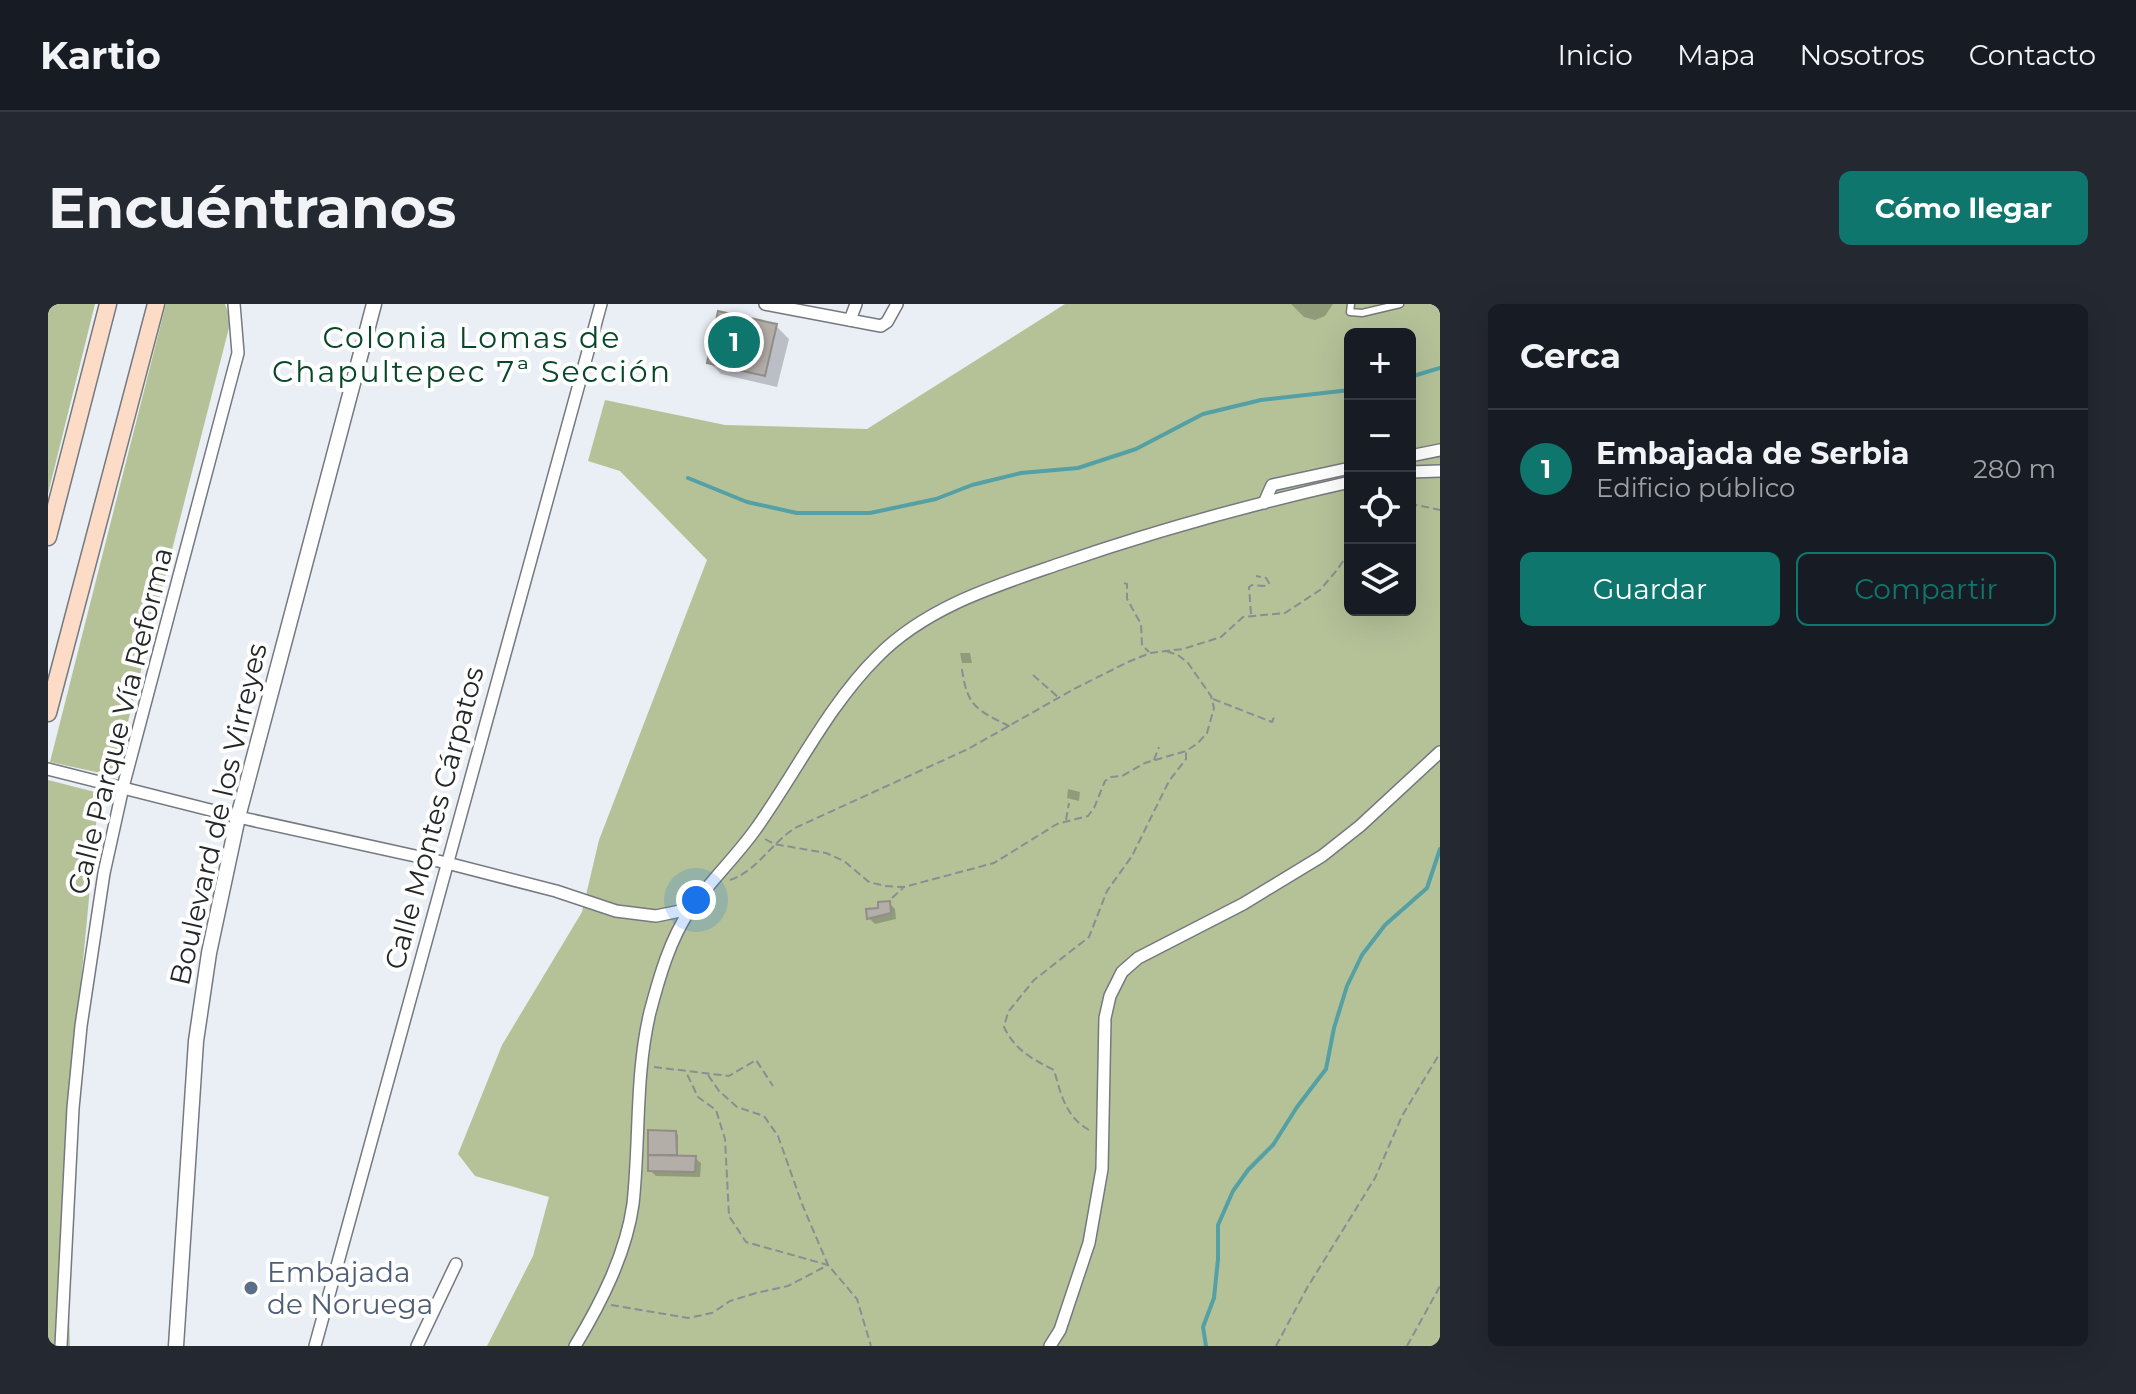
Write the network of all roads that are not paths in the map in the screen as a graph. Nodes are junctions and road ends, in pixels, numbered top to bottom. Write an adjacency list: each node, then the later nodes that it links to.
1 (108, 304): 19 (main road)
2 (156, 304): 20 (main road)
3 (234, 304): 23 (street, Calle Parque Vía Reforma)
4 (374, 304): 24 (street, Boulevard de los Virreyes)
5 (601, 304): 25 (street, Calle Montes Cárpatos)
6 (765, 304): 11 (street)
7 (856, 304): 11 (street)
8 (1351, 304): 9 (lane)
9 (1400, 304)
10 (895, 308): 11 (street)
11 (850, 320)
12 (1440, 450): 13 (street)
13 (1416, 455)
14 (1344, 469): 18 (street)
15 (1440, 471): 16 (street)
16 (1416, 472)
17 (1344, 483): 18 (street)
18 (1264, 503): 26 (street)
19 (48, 537)
20 (48, 713)
21 (1440, 752): 33 (street)
22 (48, 769): 23 (street)
23 (123, 787): 24 (street); 28 (street, Calle Parque Vía Reforma)
24 (238, 817): 25 (street); 29 (street, Boulevard de los Virreyes)
25 (447, 863): 26 (street); 30 (street, Calle Montes Cárpatos)
26 (690, 909): 32 (street)
27 (456, 1264): 31 (street)
28 (61, 1346)
29 (176, 1346)
30 (315, 1346)
31 (417, 1346)
32 (575, 1346)
33 (1050, 1346)

